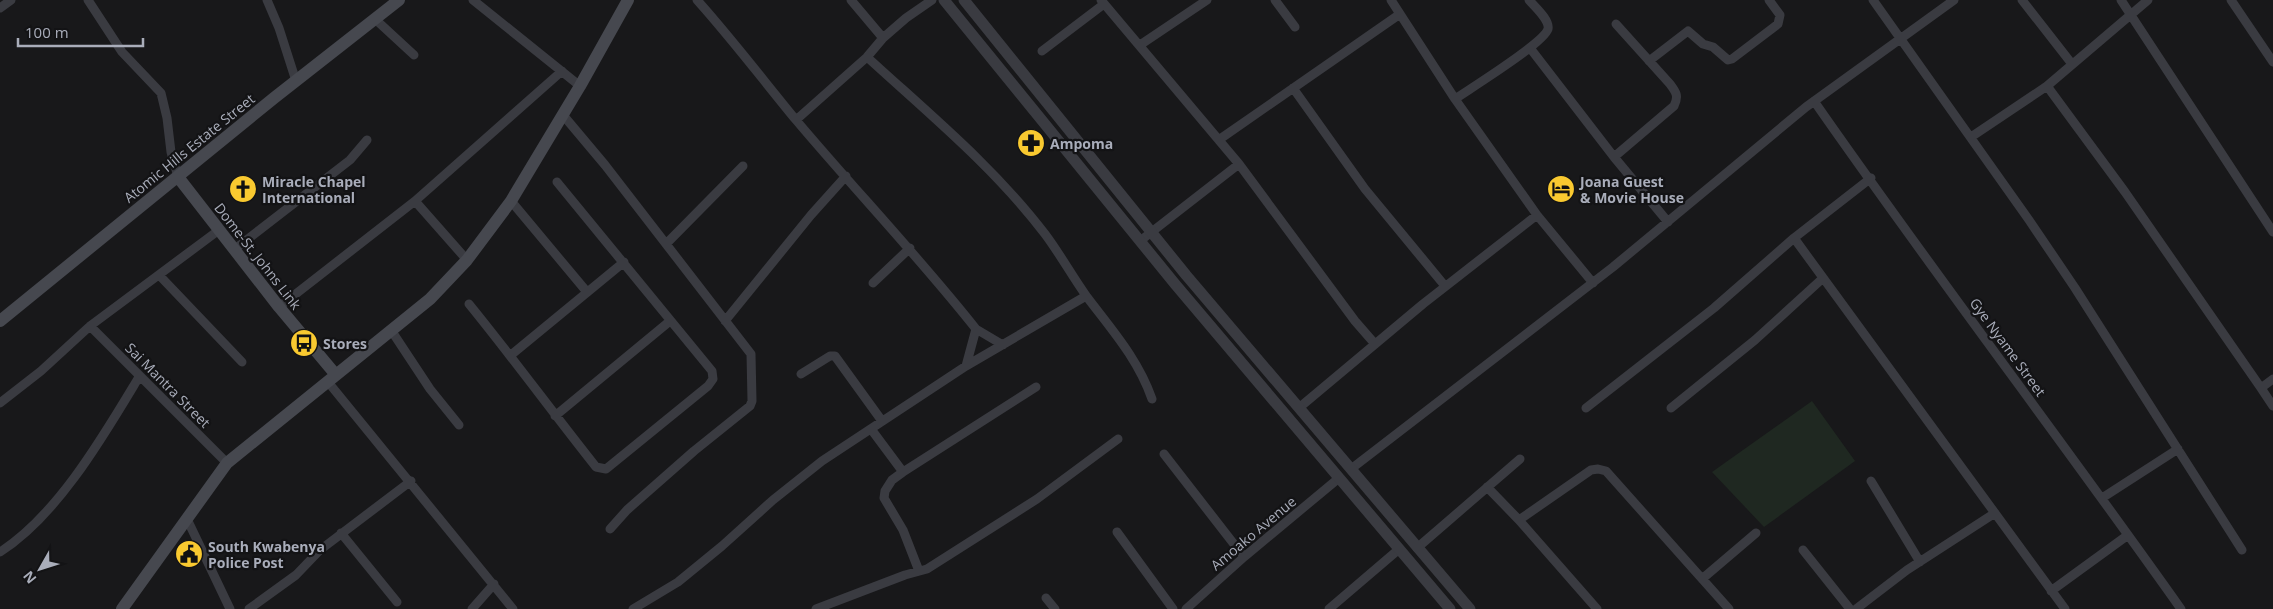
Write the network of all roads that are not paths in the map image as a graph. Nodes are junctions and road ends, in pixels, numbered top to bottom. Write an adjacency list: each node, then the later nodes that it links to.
1 (11, 0): 24 (street)
2 (88, 0): 56 (street)
3 (267, 0): 41 (street)
4 (399, 0): 27 (main road, Atomic Hills Estate Street)
5 (473, 0): 40 (street)
6 (628, 0): 42 (main road)
7 (697, 0): 48 (street)
8 (851, 0): 30 (street)
9 (932, 0): 30 (street)
10 (944, 0): 67 (street)
11 (964, 0): 64 (street)
12 (1207, 0): 32 (street)
13 (1275, 0): 29 (street)
14 (1391, 0): 26 (street)
15 (1530, 0): 33 (street)
16 (1769, 0): 37 (street)
17 (1873, 0): 31 (street)
18 (1954, 0): 31 (street)
19 (2022, 0): 39 (street)
20 (2121, 0): 25 (street)
21 (2148, 0): 25 (street)
22 (2231, 0): 38 (street)
23 (1103, 2): 32 (street); 34 (street)
24 (0, 8)
25 (2131, 13): 39 (street); 65 (street)
26 (1400, 14): 44 (street); 45 (street)
27 (375, 19): 35 (street); 41 (main road, Atomic Hills Estate Street)
28 (1616, 24): 37 (street)
29 (1295, 27)
30 (883, 38): 36 (street)
31 (1901, 39): 46 (street); 49 (street)
32 (1140, 45): 51 (street)
33 (1530, 48): 45 (street); 52 (street)
34 (1042, 51)
35 (414, 55)
36 (867, 57): 48 (street); 79 (street)
37 (1649, 61): 52 (street)
38 (2273, 62)
39 (2072, 64): 43 (street)
40 (562, 71): 42 (street); 59 (street)
41 (296, 81): 56 (main road, Atomic Hills Estate Street)
42 (580, 86): 47 (main road)
43 (2047, 86): 49 (street); 98 (street)
44 (1293, 88): 51 (street); 77 (street)
45 (1456, 99): 61 (street)
46 (1814, 101): 57 (street, Gye Nyame Street); 62 (street)
47 (563, 115): 60 (main road); 68 (street)
48 (796, 120): 55 (street)
49 (1971, 137): 110 (street)
50 (368, 140): 70 (street)
51 (1220, 140): 53 (street)
52 (1614, 157): 62 (street)
53 (1239, 164): 64 (street); 88 (street)
54 (743, 166): 68 (street)
55 (846, 176): 69 (street); 83 (street)
56 (178, 177): 63 (main road, Dome-St. Johns Link); 82 (main road, Atomic Hills Estate Street)
57 (1870, 178): 66 (street); 120 (street, Gye Nyame Street)
58 (557, 182): 72 (street)
59 (415, 201): 71 (street); 81 (street)
60 (510, 201): 71 (main road); 78 (street)
61 (1537, 215): 76 (street); 77 (street)
62 (1668, 222): 76 (street)
63 (219, 230): 70 (main road, Dome-St. Johns Link); 73 (street)
64 (1152, 232): 67 (street); 102 (street)
65 (2273, 232)
66 (1794, 238): 74 (street); 103 (street)
67 (1140, 241): 116 (street)
68 (666, 244): 83 (street)
69 (910, 248): 75 (street); 86 (street)
70 (235, 250): 81 (main road, Dome-St. Johns Link)
71 (467, 260): 87 (main road)
72 (624, 262): 78 (street); 84 (street)
73 (159, 275): 85 (street); 91 (street)
74 (1822, 278): 104 (street); 121 (street)
75 (873, 283)
76 (1592, 283): 114 (street)
77 (1445, 286): 88 (street)
78 (586, 292): 90 (street)
79 (1086, 296): 89 (street); 99 (street)
80 (469, 304): 90 (street)
81 (279, 306): 95 (main road, Dome-St. Johns Link)
82 (0, 321)
83 (725, 321): 124 (street)
84 (670, 322): 105 (street); 105 (street)
85 (90, 326): 94 (street, Sai Mantra Street); 100 (street)
86 (976, 329): 89 (street); 92 (street)
87 (390, 330): 95 (main road); 107 (street)
88 (1374, 344): 102 (street)
89 (1003, 345): 92 (street)
90 (511, 355): 105 (street)
91 (242, 362)
92 (966, 366): 106 (street)
93 (801, 374): 106 (street)
94 (139, 377): 113 (street, Sai Mantra Street); 133 (street)
95 (332, 378): 113 (main road); 117 (street)
96 (2273, 379): 98 (street)
97 (1036, 387): 115 (street)
98 (2261, 388): 101 (street)
99 (1152, 399)
100 (0, 403)
101 (2273, 406)
102 (1300, 407): 114 (street)
103 (1586, 408)
104 (1671, 408)
105 (555, 416)
106 (882, 421): 108 (street)
107 (459, 425)
108 (871, 429): 115 (street); 148 (street)
109 (1118, 438): 136 (street)
110 (2178, 449): 120 (street); 132 (street)
111 (1164, 454): 134 (street)
112 (1520, 459): 119 (street)
113 (227, 463): 122 (main road)
114 (1351, 469): 129 (street)
115 (903, 472): 136 (street)
116 (1339, 478): 130 (street); 134 (street, Amoako Avenue)
117 (411, 481): 126 (street); 138 (street)
118 (1871, 481): 135 (street)
119 (1487, 487): 123 (street); 129 (street)
120 (2102, 498): 128 (street, Gye Nyame Street)
121 (1995, 513): 135 (street); 139 (street)
122 (187, 519): 143 (main road); 144 (street)
123 (1519, 520): 137 (street); 156 (street)
124 (610, 529)
125 (1117, 532): 151 (street)
126 (341, 533): 141 (street); 145 (street)
127 (1756, 533): 137 (street)
128 (2128, 535): 139 (street); 161 (street, Gye Nyame Street)
129 (1417, 548): 155 (street)
130 (1398, 550): 153 (street); 154 (street)
131 (1803, 550): 158 (street)
132 (2242, 550)
133 (0, 552)
134 (1244, 557): 152 (street, Amoako Avenue)
135 (1920, 562): 159 (street)
136 (919, 571): 142 (street)
137 (1702, 579): 157 (street)
138 (494, 584): 146 (street); 147 (street)
139 (2051, 591): 160 (street)
140 (1046, 598): 150 (street)
141 (397, 602)
142 (830, 606): 149 (street)
143 (122, 609)
144 (230, 609)
145 (249, 609)
146 (472, 609)
147 (513, 609)
148 (633, 609)
149 (816, 609)
150 (1055, 609)
151 (1173, 609)
152 (1186, 609)
153 (1329, 609)
154 (1450, 609)
155 (1470, 609)
156 (1597, 609)
157 (1729, 609)
158 (1850, 609)
159 (1856, 609)
160 (2065, 609)
161 (2181, 609)

